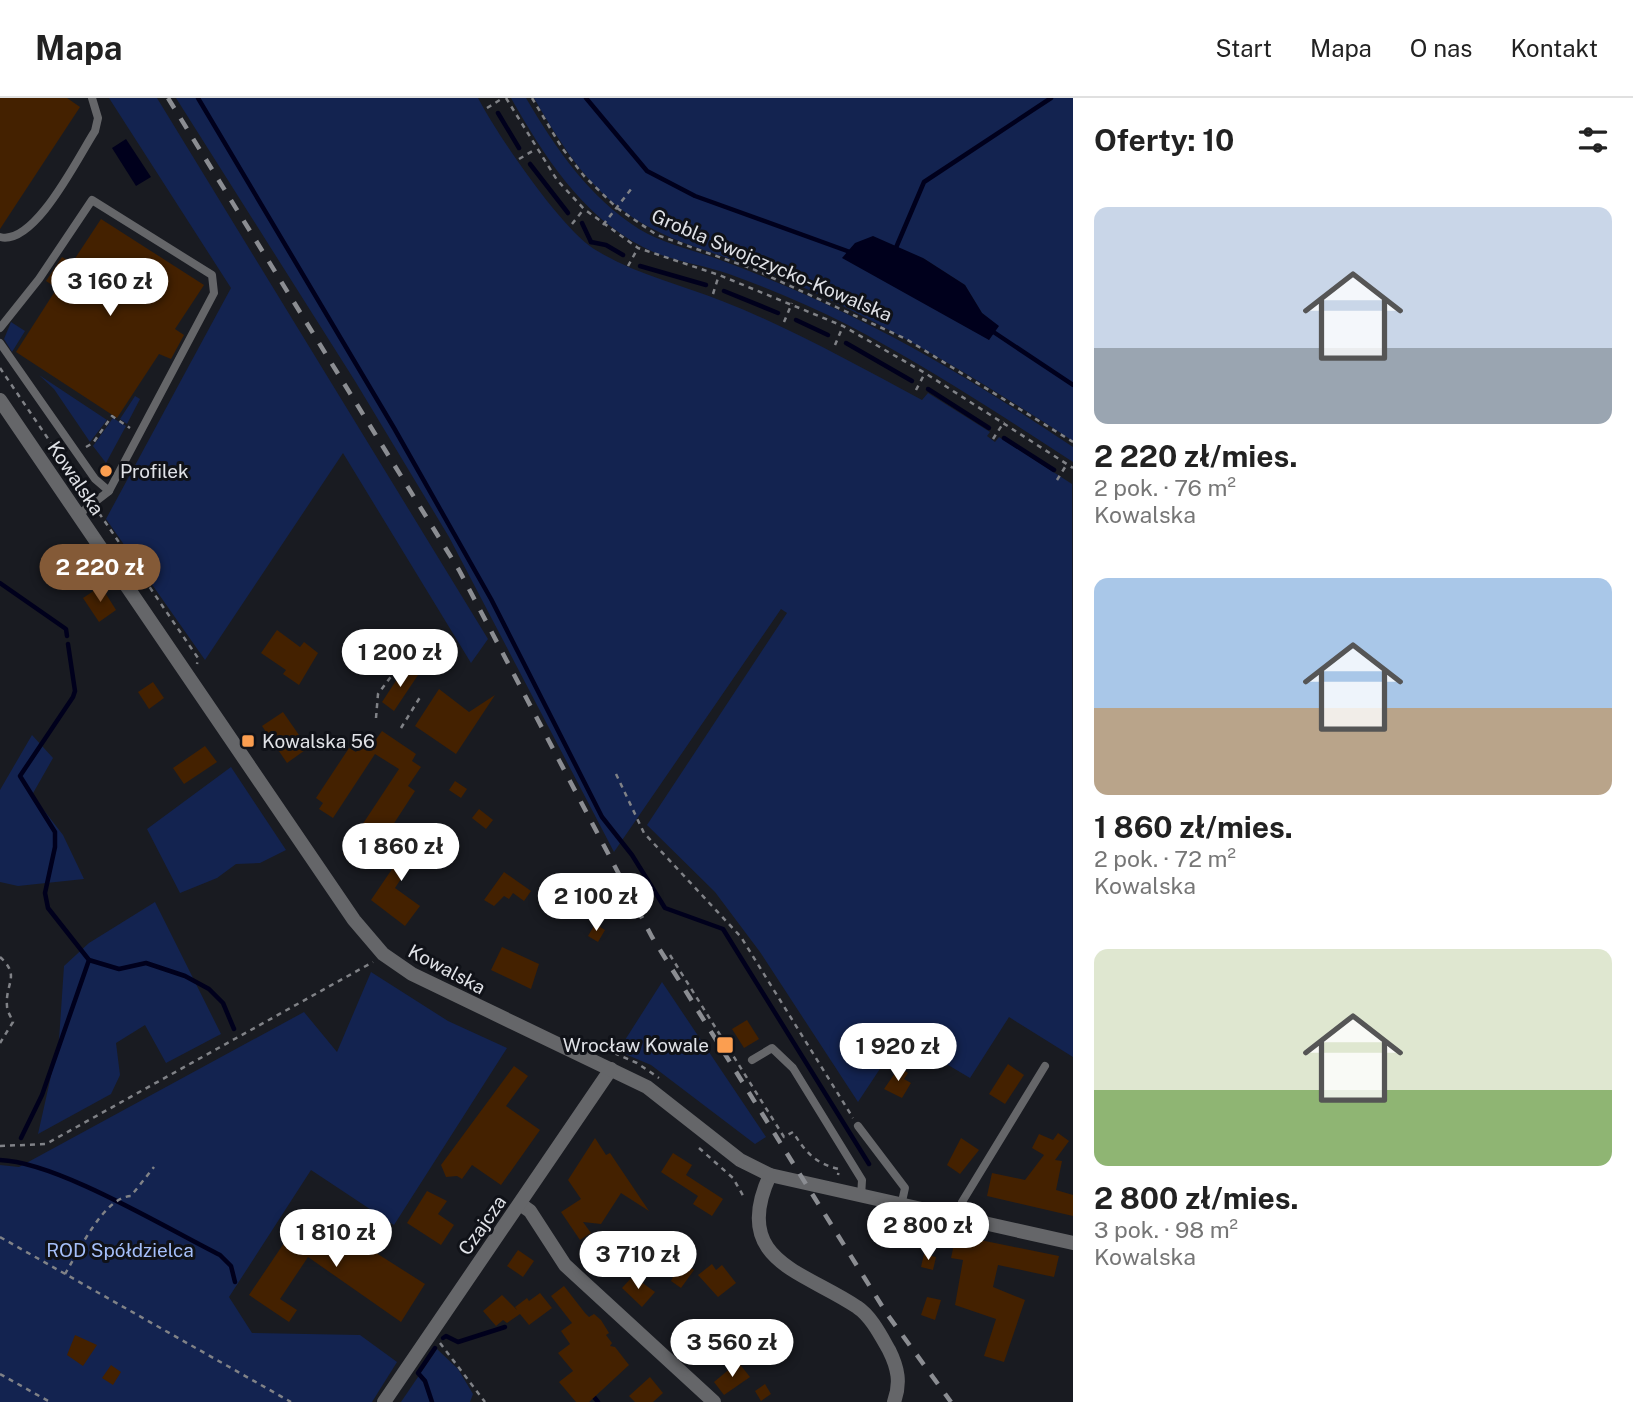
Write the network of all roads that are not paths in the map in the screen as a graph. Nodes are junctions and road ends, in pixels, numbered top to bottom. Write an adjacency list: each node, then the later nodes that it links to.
1 (92, 98): 2 (lane)
2 (0, 237)
3 (0, 328): 6 (lane)
4 (0, 343): 6 (lane)
5 (0, 400): 7 (street, Kowalska)
6 (110, 491): 7 (lane)
7 (78, 515): 10 (street, Kowalska)
8 (752, 1060): 13 (lane)
9 (1045, 1066): 16 (lane)
10 (611, 1069): 12 (street, Kowalska); 14 (street, Czajcza)
11 (858, 1126): 15 (lane)
12 (770, 1175): 13 (street, Kowalska); 20 (street)
13 (861, 1198): 15 (street, Kowalska)
14 (520, 1204): 18 (street, Czajcza); 19 (street)
15 (901, 1206): 16 (street, Kowalska)
16 (958, 1219): 17 (street, Kowalska)
17 (1073, 1243)
18 (384, 1402)
19 (714, 1402)
20 (894, 1402)

